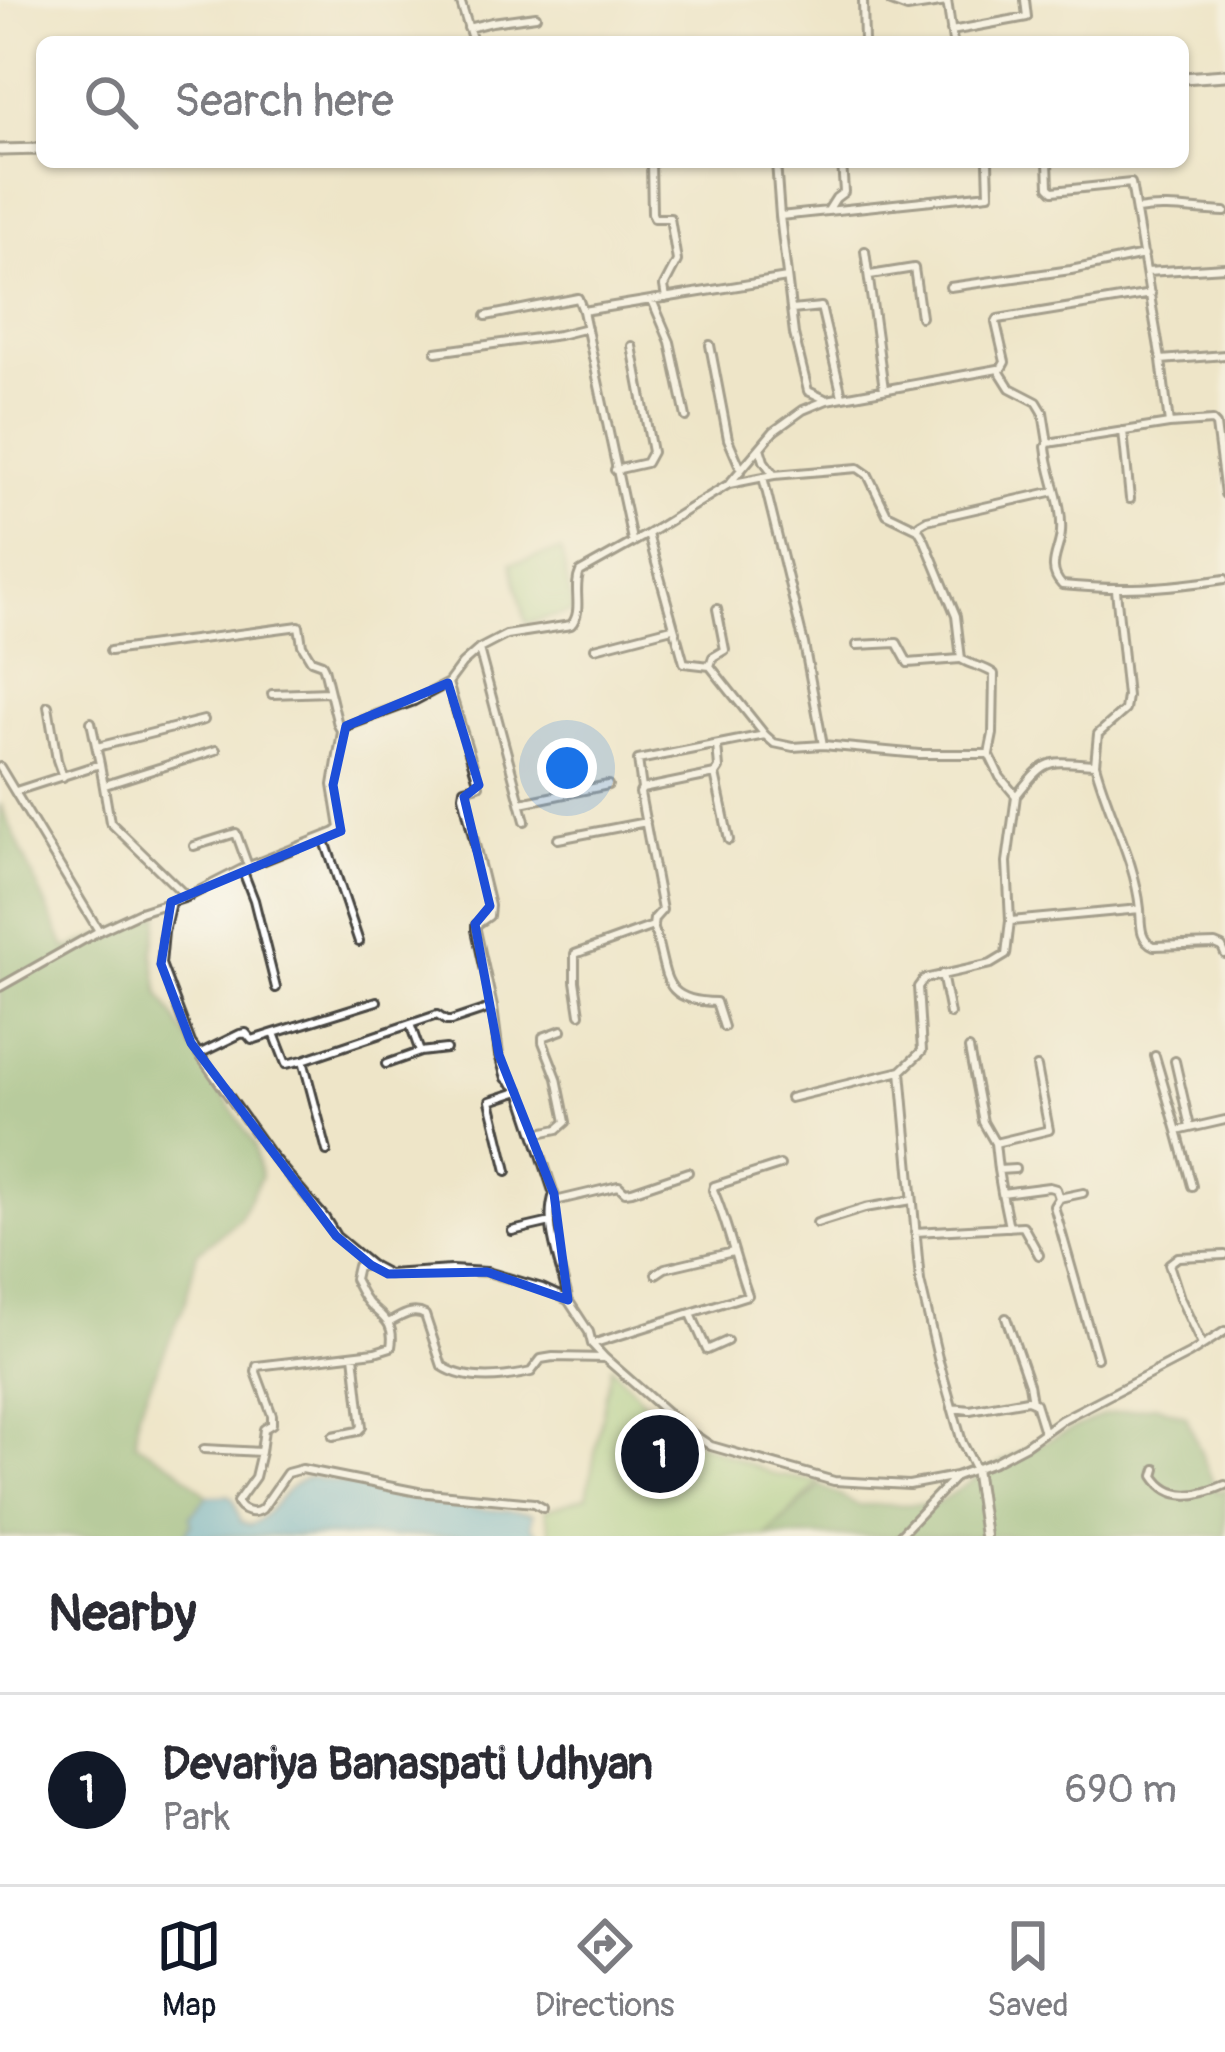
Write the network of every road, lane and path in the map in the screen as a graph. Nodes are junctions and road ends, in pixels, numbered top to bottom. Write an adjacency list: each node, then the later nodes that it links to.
1 (460, 0): 7 (street)
2 (863, 0): 10 (street)
3 (1025, 0): 8 (street)
4 (947, 1): 5 (street); 8 (street)
5 (891, 2)
6 (536, 16): 7 (street)
7 (468, 28): 9 (street)
8 (951, 31): 11 (street)
9 (471, 36)
10 (864, 36)
11 (952, 36)
12 (1225, 75): 13 (main road)
13 (1189, 78)
14 (36, 149): 15 (main road)
15 (0, 150)
16 (651, 168): 33 (street)
17 (776, 168): 24 (street)
18 (842, 168): 21 (street)
19 (988, 168): 21 (street)
20 (1048, 168): 22 (street)
21 (829, 209): 24 (street)
22 (1137, 210): 23 (street); 26 (street)
23 (1225, 212)
24 (780, 216): 30 (street)
25 (865, 251): 29 (street)
26 (1144, 255): 28 (street); 31 (street)
27 (1225, 267): 28 (street)
28 (1147, 272): 32 (street)
29 (870, 275): 38 (street); 46 (street)
30 (788, 278): 33 (street); 35 (street)
31 (950, 287)
32 (1151, 294): 44 (street); 45 (street)
33 (666, 298): 34 (street)
34 (652, 300): 36 (street); 51 (street)
35 (792, 310): 47 (street); 48 (street)
36 (583, 311): 37 (street); 39 (street)
37 (486, 316)
38 (921, 317)
39 (587, 328): 42 (street); 57 (street)
40 (710, 345): 56 (street)
41 (632, 346): 57 (street)
42 (436, 352)
43 (1225, 355): 44 (street)
44 (1161, 360): 52 (street)
45 (1000, 371): 46 (street); 54 (street)
46 (884, 389): 48 (street)
47 (808, 391): 49 (street); 50 (street)
48 (842, 396): 49 (street)
49 (827, 400): 50 (street)
50 (803, 410): 55 (street)
51 (686, 417)
52 (1169, 424): 53 (street); 62 (street)
53 (1123, 431): 54 (street); 63 (street)
54 (1048, 443): 61 (street)
55 (760, 448): 56 (street); 58 (street)
56 (741, 469): 60 (street)
57 (615, 470): 66 (street)
58 (774, 475): 59 (street); 64 (street)
59 (763, 477): 60 (street); 86 (street)
60 (729, 484): 65 (street)
61 (1055, 490): 64 (street); 68 (street)
62 (1225, 494)
63 (1130, 499)
64 (918, 530): 75 (street)
65 (648, 534): 66 (street); 70 (street)
66 (632, 541): 73 (street)
67 (1225, 578): 68 (street)
68 (1116, 590): 91 (street)
69 (717, 609): 76 (street)
70 (672, 628): 72 (street); 76 (street)
71 (857, 645): 75 (street)
72 (595, 648)
73 (479, 650): 77 (street); 100 (street)
74 (110, 652): 78 (street)
75 (961, 659): 89 (street)
76 (710, 666): 84 (street)
77 (448, 683): 83 (street); 120 (street)
78 (329, 692): 79 (street); 83 (street)
79 (272, 694)
80 (48, 706): 94 (street)
81 (204, 720): 87 (street)
82 (91, 722): 87 (street)
83 (342, 732): 103 (street)
84 (764, 735): 85 (street); 86 (street)
85 (717, 746): 93 (street); 97 (street)
86 (823, 746): 89 (street)
87 (97, 747): 90 (street)
88 (216, 750): 95 (street)
89 (989, 754): 99 (street)
90 (100, 764): 94 (street); 95 (street)
91 (1095, 764): 99 (street); 110 (street)
92 (0, 767): 98 (street)
93 (716, 774): 97 (street); 105 (street)
94 (62, 777): 98 (street)
95 (105, 785): 108 (street)
96 (608, 785): 100 (street)
97 (642, 789): 102 (street)
98 (16, 791): 113 (street)
99 (1016, 796): 111 (street)
100 (521, 803): 101 (street)
101 (525, 821)
102 (646, 822): 104 (street); 112 (street)
103 (324, 838): 107 (street); 114 (street)
104 (558, 839)
105 (729, 840)
106 (194, 846): 107 (street)
107 (245, 867): 108 (street); 118 (street)
108 (187, 897): 109 (street)
109 (171, 902): 113 (street); 130 (street)
110 (1140, 909): 111 (street); 115 (street)
111 (1010, 921): 116 (street)
112 (653, 926): 121 (street); 124 (street)
113 (99, 931): 117 (street)
114 (359, 942)
115 (1225, 954)
116 (942, 974): 122 (street); 136 (street)
117 (0, 987)
118 (276, 988)
119 (377, 1000): 126 (street)
120 (493, 1007): 123 (street); 137 (street)
121 (580, 1014)
122 (950, 1014)
123 (410, 1024): 129 (street); 132 (street)
124 (724, 1028)
125 (562, 1030): 142 (street)
126 (274, 1034): 130 (street); 132 (street)
127 (446, 1048): 129 (street)
128 (969, 1049): 143 (street)
129 (420, 1052): 134 (street)
130 (199, 1054): 164 (street)
131 (1155, 1056): 141 (street)
132 (303, 1060): 144 (street)
133 (1174, 1061): 140 (street)
134 (386, 1064)
135 (1037, 1067): 143 (street)
136 (901, 1071): 138 (street); 154 (street)
137 (520, 1091): 142 (street); 148 (street)
138 (790, 1098)
139 (1225, 1120): 140 (street)
140 (1190, 1127): 141 (street)
141 (1177, 1131): 150 (street)
142 (534, 1134): 155 (street)
143 (995, 1143): 147 (street)
144 (327, 1150)
145 (780, 1165): 161 (street)
146 (1015, 1169): 147 (street)
147 (998, 1170): 151 (street)
148 (507, 1171)
149 (688, 1172): 155 (street)
150 (1192, 1186)
151 (1001, 1193): 153 (street); 158 (street)
152 (1084, 1193): 153 (street)
153 (1059, 1198): 176 (street)
154 (912, 1200): 157 (street); 160 (street)
155 (551, 1202): 156 (street)
156 (550, 1222): 159 (street); 166 (street)
157 (817, 1223)
158 (1010, 1227): 160 (street); 163 (street)
159 (512, 1231)
160 (915, 1232): 178 (street)
161 (733, 1252): 165 (street); 167 (street)
162 (1225, 1255): 173 (street)
163 (1039, 1256)
164 (371, 1265): 166 (street); 169 (street)
165 (656, 1274)
166 (568, 1300): 172 (street)
167 (691, 1314): 171 (street); 172 (street)
168 (1006, 1318): 177 (street)
169 (390, 1322): 174 (street); 175 (street)
170 (1225, 1331): 173 (street)
171 (727, 1341)
172 (592, 1343): 175 (street)
173 (1202, 1345): 179 (street)
174 (354, 1355): 180 (street); 182 (street)
175 (605, 1358): 185 (street)
176 (1096, 1358)
177 (1032, 1402): 178 (street); 179 (street)
178 (952, 1408): 183 (street)
179 (1044, 1432): 183 (street)
180 (333, 1436)
181 (204, 1449): 182 (street)
182 (261, 1452): 187 (street)
183 (975, 1468): 185 (street); 189 (street)
184 (1156, 1468): 186 (street)
185 (956, 1475): 188 (street)
186 (1225, 1485)
187 (543, 1508)
188 (899, 1536)
189 (985, 1536)

